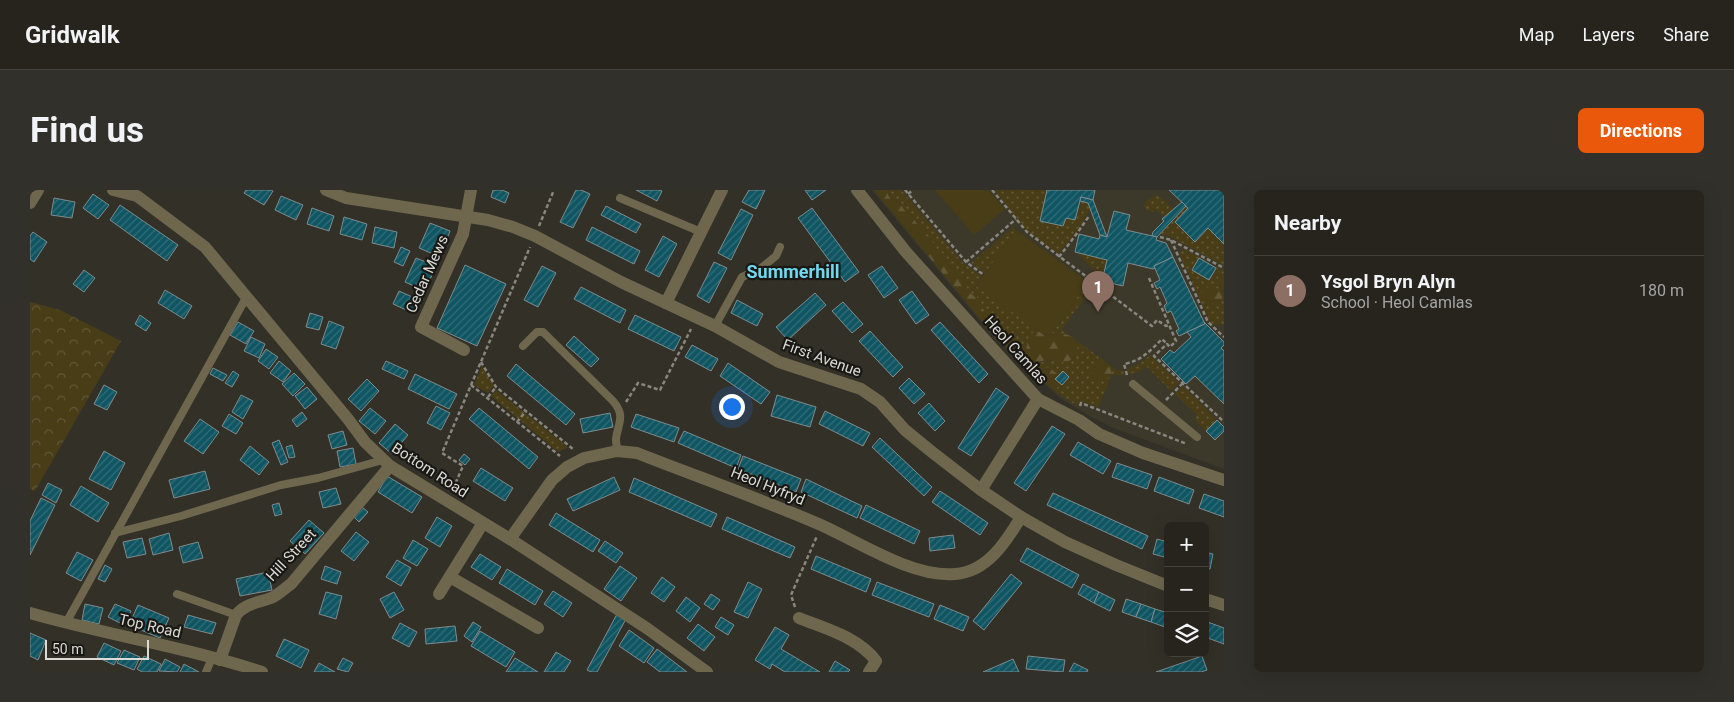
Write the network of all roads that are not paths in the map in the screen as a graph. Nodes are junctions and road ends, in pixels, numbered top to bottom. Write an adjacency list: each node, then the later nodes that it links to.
1 (38, 190): 8 (street)
2 (113, 190): 12 (street, Bottom Road)
3 (326, 190): 9 (street, First Avenue)
4 (471, 190): 9 (street)
5 (722, 190): 10 (street)
6 (857, 190): 18 (street, Heol Camlas)
7 (620, 198): 10 (lane)
8 (30, 203)
9 (467, 217): 13 (street, First Avenue); 16 (street, Cedar Mews)
10 (700, 232): 13 (street)
11 (780, 247): 14 (lane)
12 (247, 296): 21 (street, Bottom Road); 26 (lane)
13 (666, 303): 14 (street, First Avenue)
14 (715, 326): 23 (street, First Avenue)
15 (523, 346): 20 (lane)
16 (464, 350)
17 (1134, 384): 19 (lane)
18 (1038, 399): 22 (street, Heol Camlas); 23 (street)
19 (1196, 436)
20 (617, 451): 24 (street, Heol Hyfryd); 27 (street, Heol Hyfryd)
21 (387, 463): 25 (street, Bottom Road); 26 (lane); 35 (street, Hill Street)
22 (1224, 480)
23 (981, 490): 24 (street, First Avenue)
24 (1021, 517): 29 (street, First Avenue)
25 (483, 524): 27 (street, Bottom Road); 28 (street)
26 (115, 533): 37 (lane)
27 (510, 539): 42 (street, Bottom Road)
28 (450, 577): 31 (street); 38 (street)
29 (1164, 584)
30 (177, 594): 35 (lane)
31 (439, 594)
32 (1209, 599): 33 (street)
33 (1223, 602)
34 (30, 613): 37 (street, Top Road)
35 (236, 615): 39 (street)
36 (799, 618): 43 (street)
37 (66, 623): 39 (street, Top Road)
38 (538, 628)
39 (216, 659): 40 (lane); 41 (street, Top Road)
40 (206, 672)
41 (262, 672)
42 (707, 672)
43 (869, 672)

